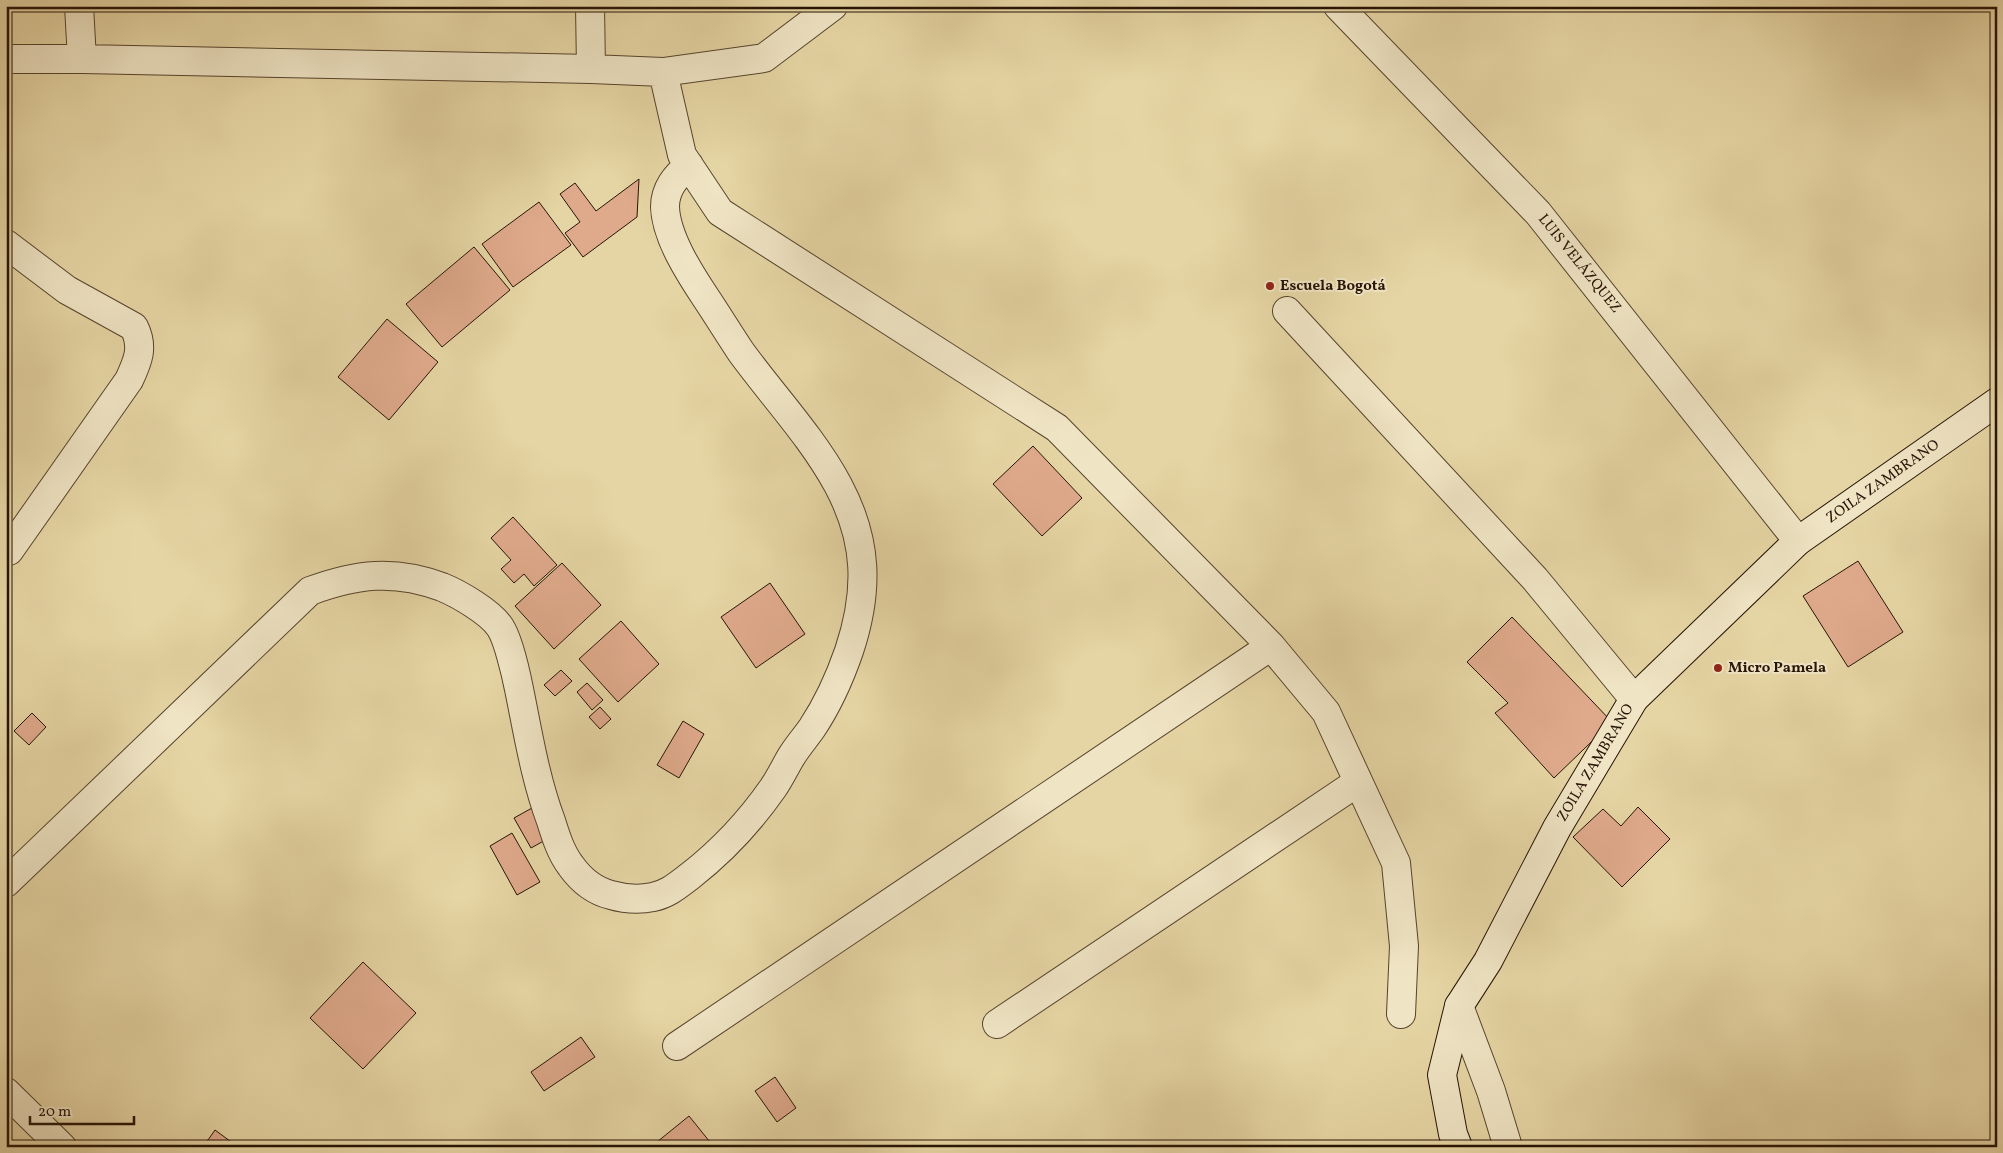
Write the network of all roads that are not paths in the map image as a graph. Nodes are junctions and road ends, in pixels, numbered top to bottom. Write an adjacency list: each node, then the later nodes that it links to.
1 (79, 6): 6 (street)
2 (590, 6): 7 (street)
3 (833, 6): 8 (street)
4 (1338, 6): 13 (street, LUIS VELÁZQUEZ)
5 (6, 59): 6 (street)
6 (82, 59): 7 (street)
7 (591, 69): 8 (street)
8 (663, 72): 9 (street)
9 (689, 166): 15 (street); 18 (street)
10 (6, 244): 14 (street)
11 (1287, 311): 16 (street)
12 (1997, 402): 13 (street, ZOILA ZAMBRANO)
13 (1798, 541): 16 (street, ZOILA ZAMBRANO)
14 (7, 552)
15 (1271, 646): 17 (street); 22 (street)
16 (1634, 699): 19 (street, ZOILA ZAMBRANO)
17 (1358, 782): 20 (street); 21 (street)
18 (6, 883)
19 (1459, 1006): 25 (street, ZOILA ZAMBRANO); 26 (street)
20 (1401, 1014)
21 (996, 1024)
22 (677, 1046)
23 (6, 1092): 24 (street)
24 (62, 1147)
25 (1458, 1147)
26 (1508, 1147)

